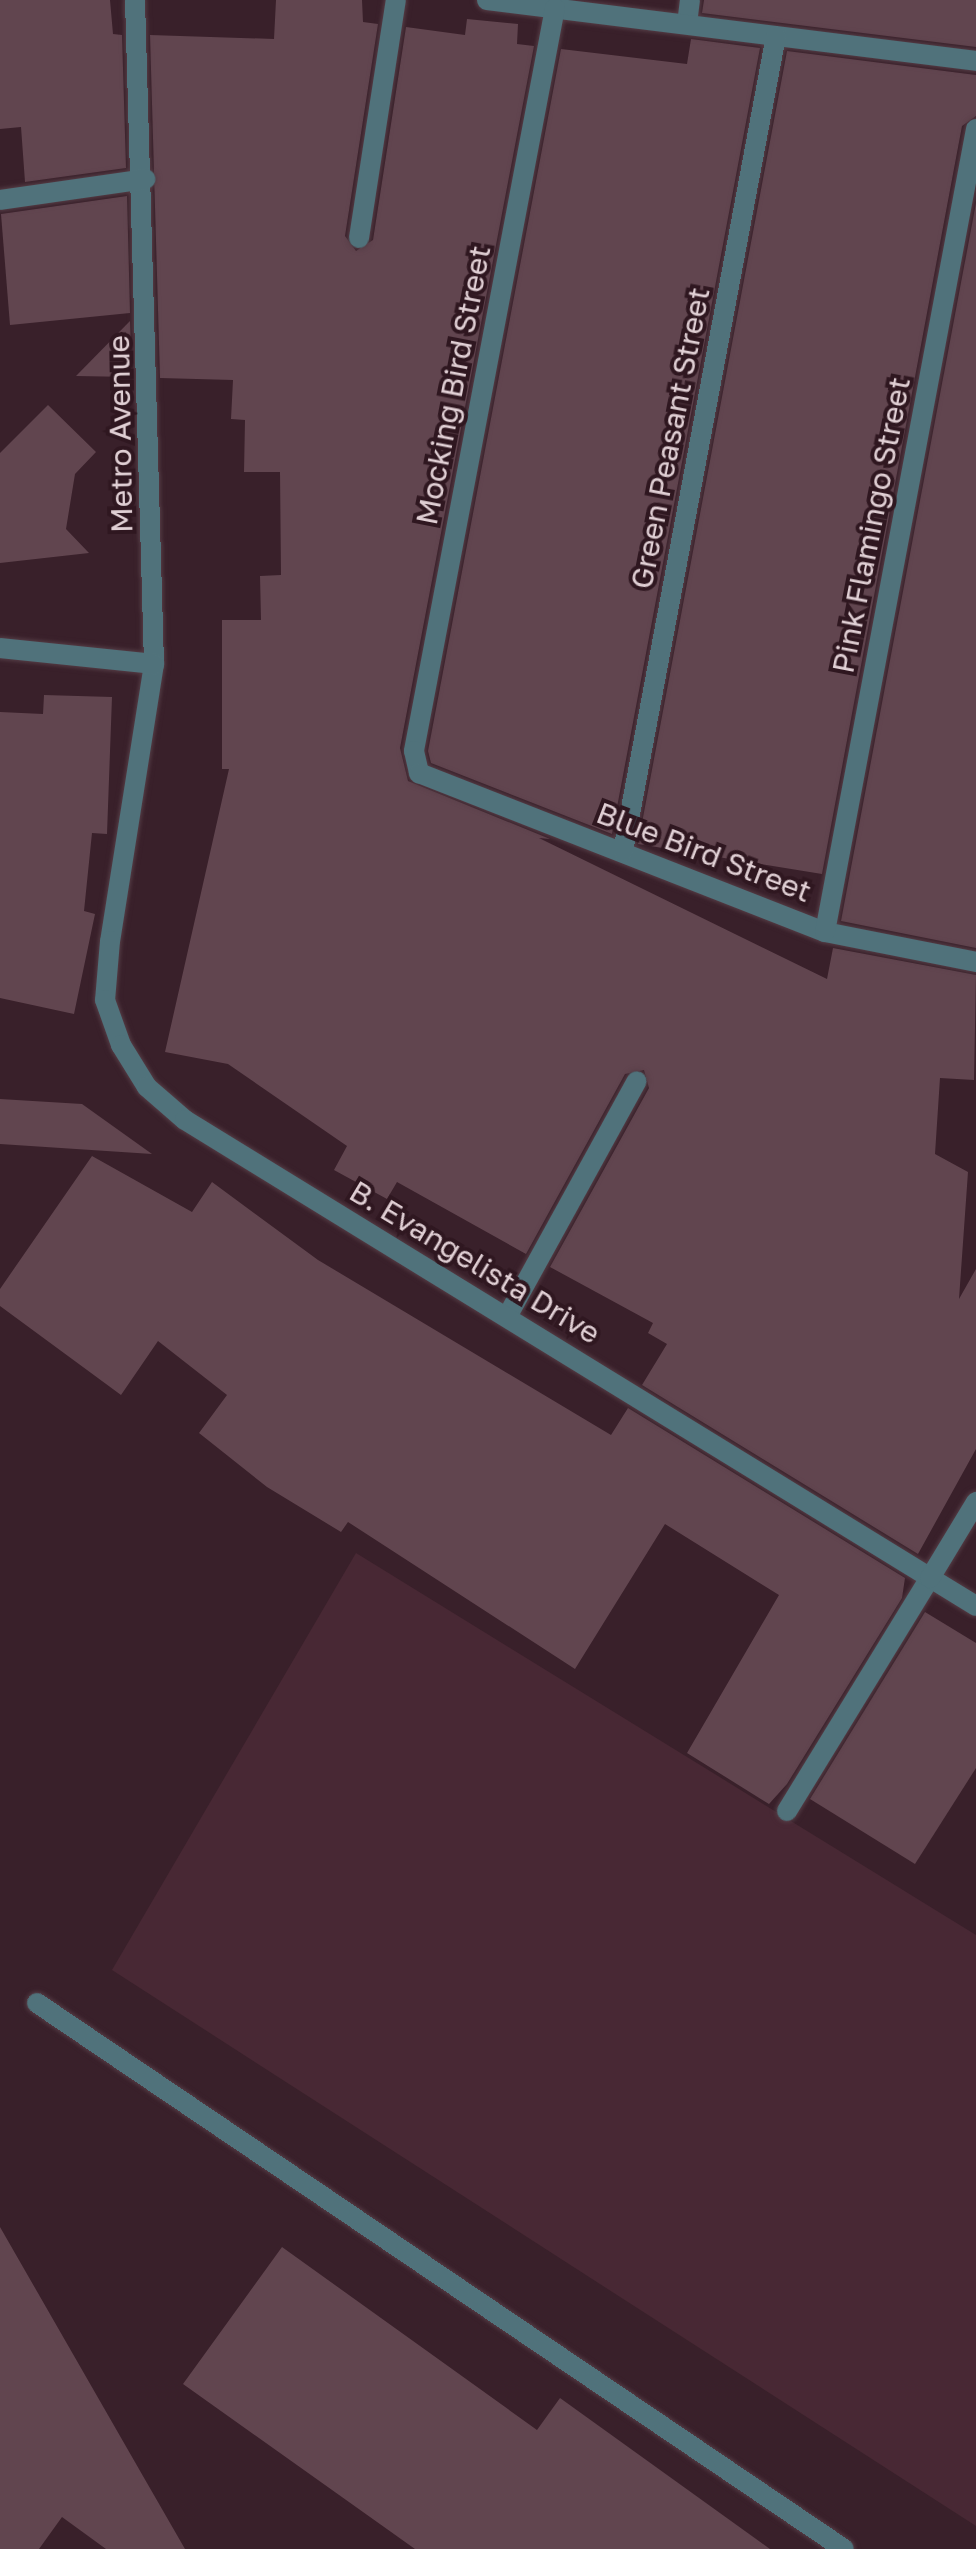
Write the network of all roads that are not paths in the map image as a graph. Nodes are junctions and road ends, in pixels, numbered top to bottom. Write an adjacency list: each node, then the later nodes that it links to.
1 (135, 0): 10 (street, Metro Avenue)
2 (396, 0): 12 (street)
3 (488, 0): 5 (street)
4 (690, 0): 6 (street)
5 (555, 8): 6 (street); 15 (street, Mocking Bird Street)
6 (686, 24): 7 (street)
7 (776, 36): 8 (street); 16 (street, Green Peasant Street)
8 (976, 61)
9 (976, 129): 18 (street, Pink Flamingo Street)
10 (145, 179): 11 (street); 14 (street, Metro Avenue)
11 (0, 200)
12 (358, 238)
13 (0, 648): 14 (street)
14 (154, 664): 17 (street, Metro Avenue)
15 (419, 773): 16 (street, Blue Bird Street)
16 (622, 850): 18 (street, Blue Bird Street)
17 (120, 864): 21 (street, B. Evangelista Drive)
18 (824, 932): 19 (street, Blue Bird Street)
19 (976, 962)
20 (637, 1081): 21 (street)
21 (507, 1317): 23 (street, B. Evangelista Drive)
22 (976, 1502): 23 (street)
23 (930, 1578): 24 (street, B. Evangelista Drive); 25 (street)
24 (976, 1606)
25 (787, 1811)
26 (37, 2002): 27 (street)
27 (844, 2549)

